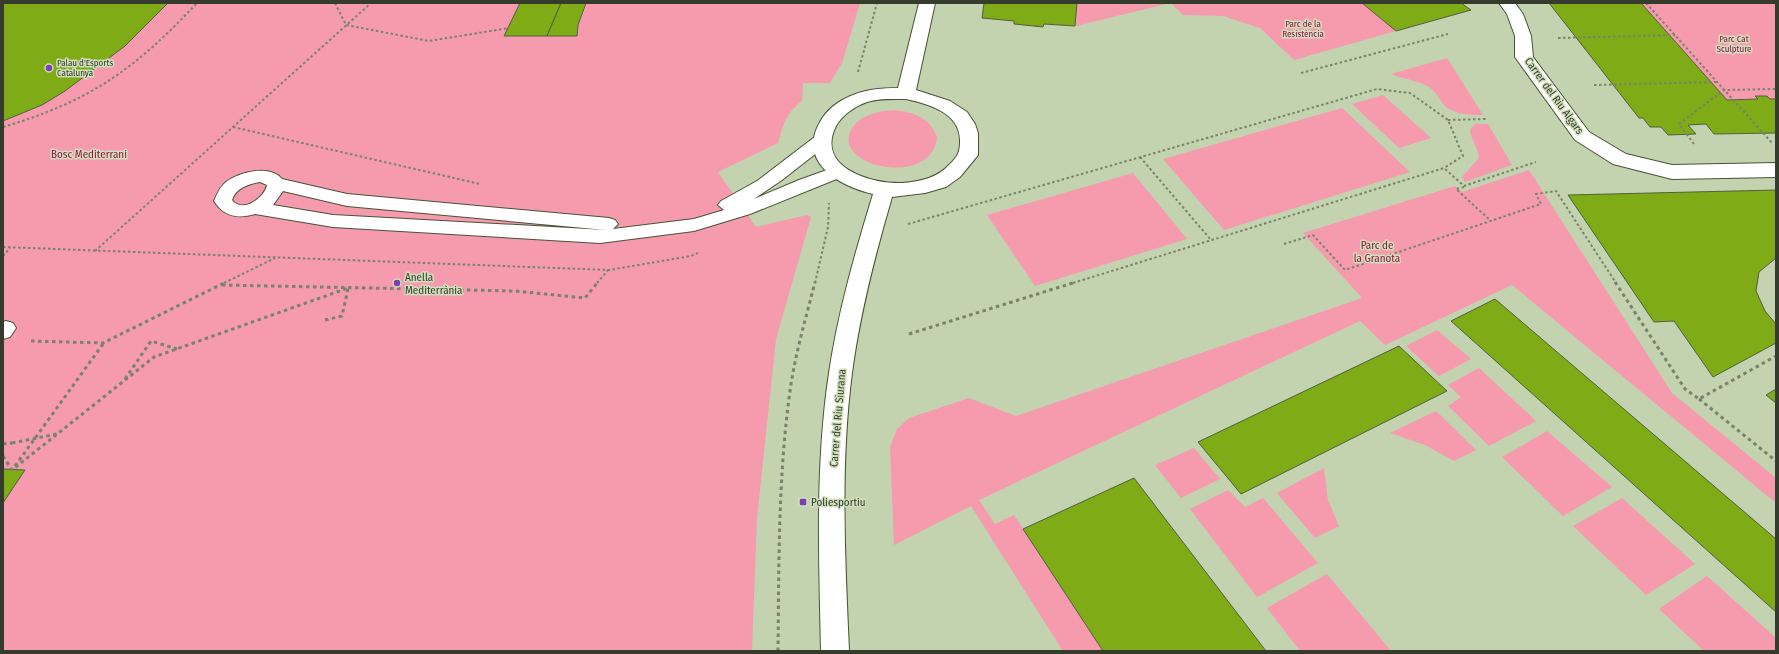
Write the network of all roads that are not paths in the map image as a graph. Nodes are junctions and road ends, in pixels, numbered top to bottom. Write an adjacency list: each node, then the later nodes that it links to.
1 (927, 3): 3 (street)
2 (1511, 8): 5 (street, Carrer del Riu Algars)
3 (906, 93): 4 (street); 8 (street)
4 (822, 140): 6 (street); 7 (lane)
5 (1776, 170)
6 (838, 172): 8 (street); 9 (lane)
7 (276, 184): 9 (lane); 9 (lane)
8 (884, 190): 10 (street, Carrer del Riu Siurana)
9 (254, 208)
10 (835, 651)

